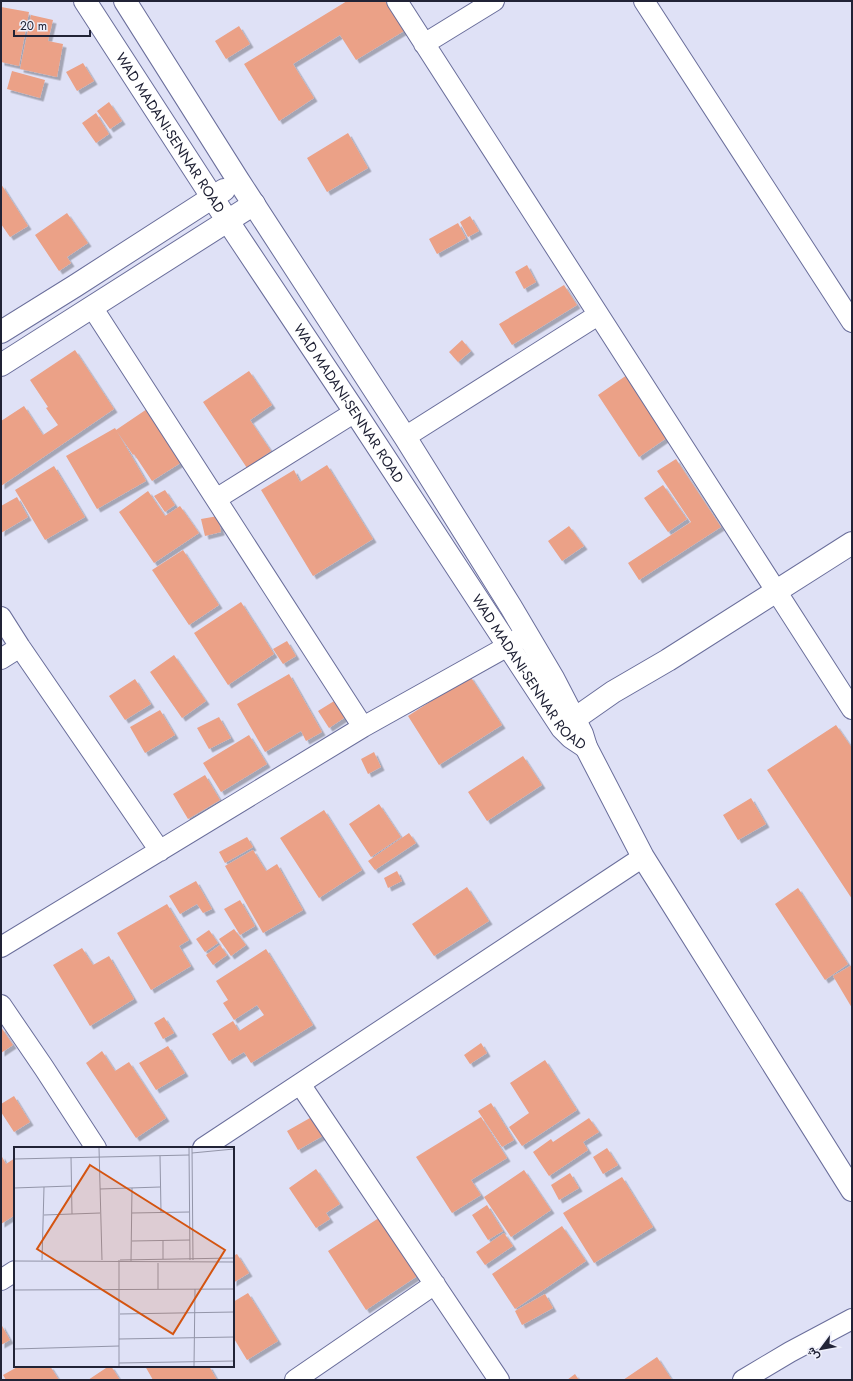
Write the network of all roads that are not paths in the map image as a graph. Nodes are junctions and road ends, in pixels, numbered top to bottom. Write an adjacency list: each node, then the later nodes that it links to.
1 (85, 1): 8 (street, WAD MADANI-SENNAR ROAD)
2 (125, 1): 7 (street, WAD MADANI-SENNAR ROAD)
3 (397, 1): 6 (street)
4 (494, 1): 6 (street)
5 (644, 1): 13 (street)
6 (424, 44): 12 (street)
7 (238, 180): 8 (street); 9 (street, WAD MADANI-SENNAR ROAD)
8 (212, 197): 10 (street, WAD MADANI-SENNAR ROAD); 14 (street)
9 (254, 204): 10 (street); 17 (street, WAD MADANI-SENNAR ROAD)
10 (227, 220): 11 (street); 16 (street, WAD MADANI-SENNAR ROAD)
11 (92, 307): 15 (street); 18 (street)
12 (598, 315): 17 (street); 20 (street)
13 (852, 322)
14 (1, 332)
15 (1, 364)
16 (356, 412): 18 (street); 23 (street, WAD MADANI-SENNAR ROAD)
17 (405, 437): 22 (street, WAD MADANI-SENNAR ROAD)
18 (216, 499): 28 (street)
19 (852, 543): 20 (street)
20 (776, 591): 26 (street); 27 (street)
21 (1, 617): 24 (street)
22 (526, 634): 23 (street); 27 (street, WAD MADANI-SENNAR ROAD)
23 (508, 646): 27 (street, WAD MADANI-SENNAR ROAD); 28 (street)
24 (20, 647): 25 (street); 29 (street)
25 (1, 659)
26 (852, 709)
27 (568, 723): 30 (street, WAD MADANI-SENNAR ROAD)
28 (363, 727): 29 (street)
29 (160, 851): 31 (street)
30 (643, 857): 33 (street); 36 (street, WAD MADANI-SENNAR ROAD)
31 (1, 947)
32 (1, 1005): 34 (street)
33 (300, 1084): 35 (street); 39 (street)
34 (95, 1147)
35 (205, 1147)
36 (852, 1190)
37 (14, 1272): 38 (street)
38 (1, 1280)
39 (435, 1284): 41 (street); 42 (street)
40 (852, 1319): 43 (street)
41 (295, 1380)
42 (499, 1380)
43 (743, 1380)

